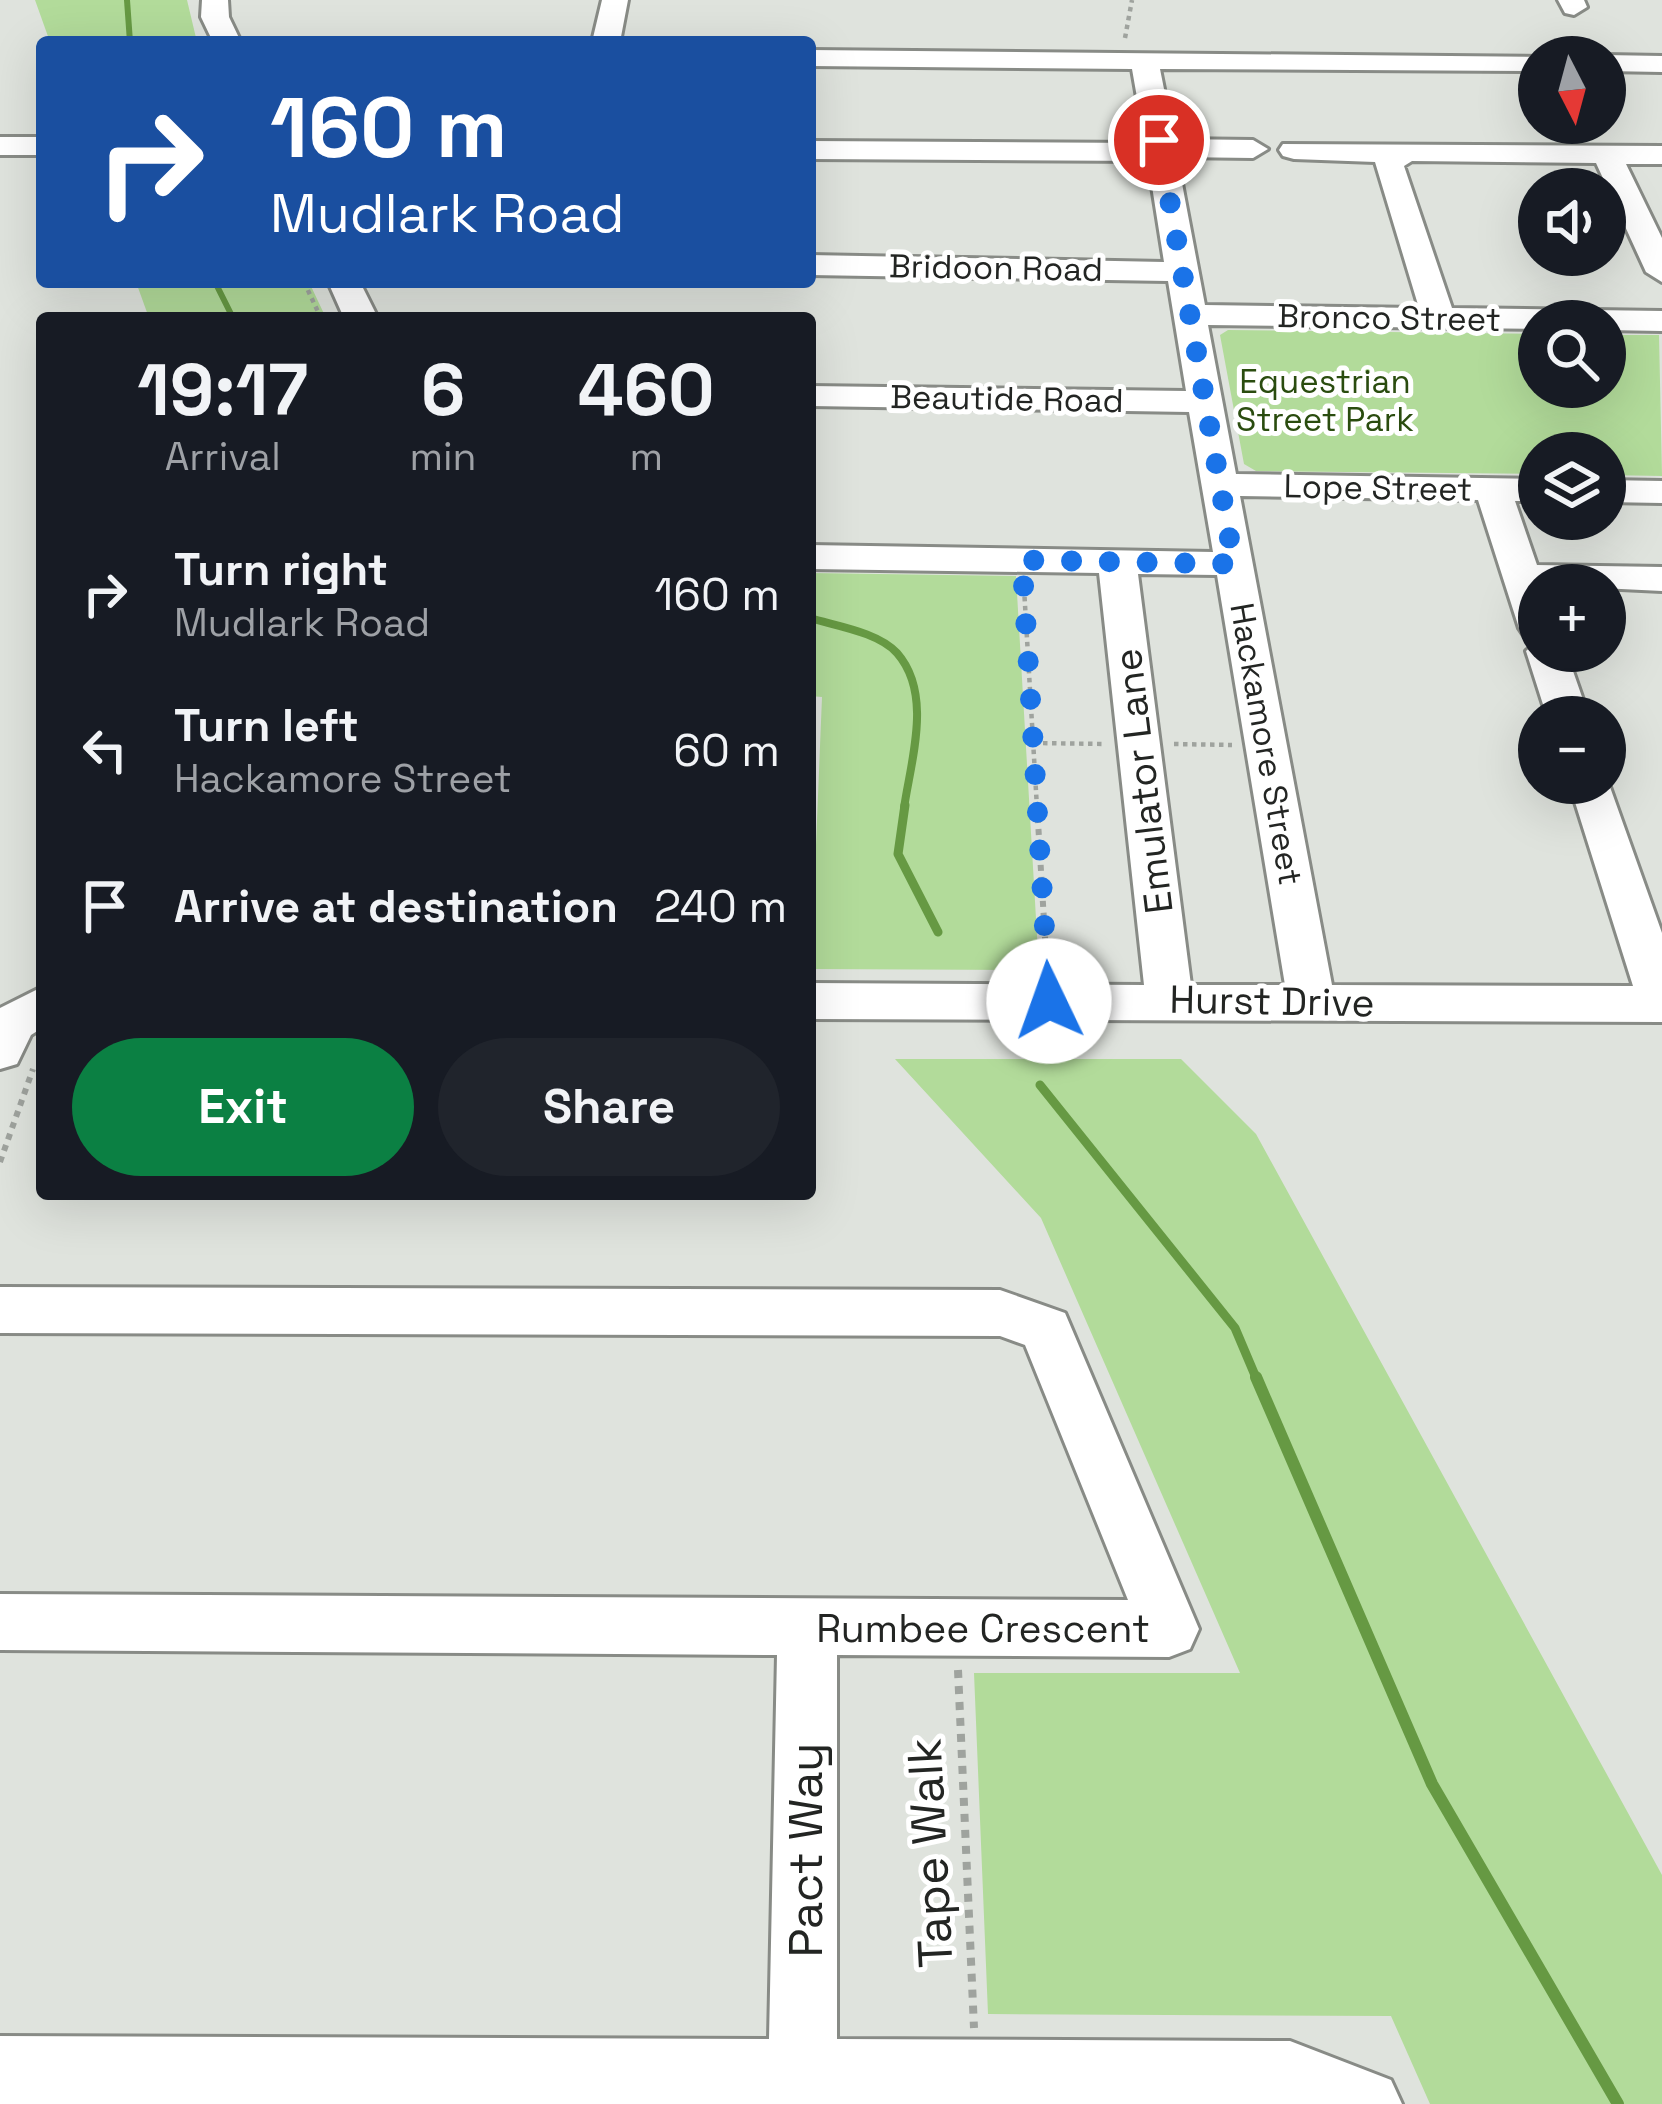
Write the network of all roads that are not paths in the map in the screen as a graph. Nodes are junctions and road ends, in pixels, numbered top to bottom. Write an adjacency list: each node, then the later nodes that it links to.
1 (215, 0): 3 (street)
2 (615, 0): 4 (street)
3 (224, 36)
4 (607, 36)
5 (816, 58): 6 (street)
6 (1134, 61): 7 (street); 14 (street, Hackamore Street)
7 (1518, 63)
8 (1626, 64): 9 (street)
9 (1662, 64)
10 (0, 146): 11 (street)
11 (36, 146)
12 (1253, 149): 14 (street)
13 (816, 150): 14 (street)
14 (1160, 150): 21 (street, Hackamore Street)
15 (1294, 150): 18 (street)
16 (1607, 155): 17 (street); 18 (street); 20 (street)
17 (1662, 155)
18 (1392, 157): 23 (street)
19 (816, 265): 21 (street, Bridoon Road)
20 (1662, 270)
21 (1181, 272): 22 (street, Hackamore Street)
22 (1189, 315): 23 (street, Bronco Street); 26 (street, Hackamore Street)
23 (1439, 318): 24 (street, Bronco Street)
24 (1662, 321)
25 (816, 396): 26 (street, Beautide Road)
26 (1203, 402): 27 (street, Hackamore Street)
27 (1217, 485): 28 (street, Lope Street); 34 (street, Hackamore Street)
28 (1493, 490): 29 (street, Lope Street); 35 (street)
29 (1518, 490)
30 (1626, 491): 31 (street)
31 (1662, 492)
32 (816, 557): 33 (street)
33 (1117, 562): 34 (street); 39 (street, Emulator Lane)
34 (1234, 564): 41 (street, Hackamore Street)
35 (1518, 565)
36 (1626, 578): 37 (street)
37 (1662, 579)
38 (1597, 804): 42 (street)
39 (1169, 999): 40 (street, Hurst Drive); 41 (street, Hurst Drive)
40 (816, 1001)
41 (1311, 1001): 42 (street, Hurst Drive)
42 (1662, 1004)
43 (36, 1009): 44 (street)
44 (18, 1056)
45 (0, 1310): 47 (street, Rumbee Crescent)
46 (0, 1622): 47 (street, Rumbee Crescent)
47 (807, 1628): 49 (street, Pact Way)
48 (0, 2069): 49 (street)
49 (803, 2073): 50 (street)
50 (1367, 2104)

